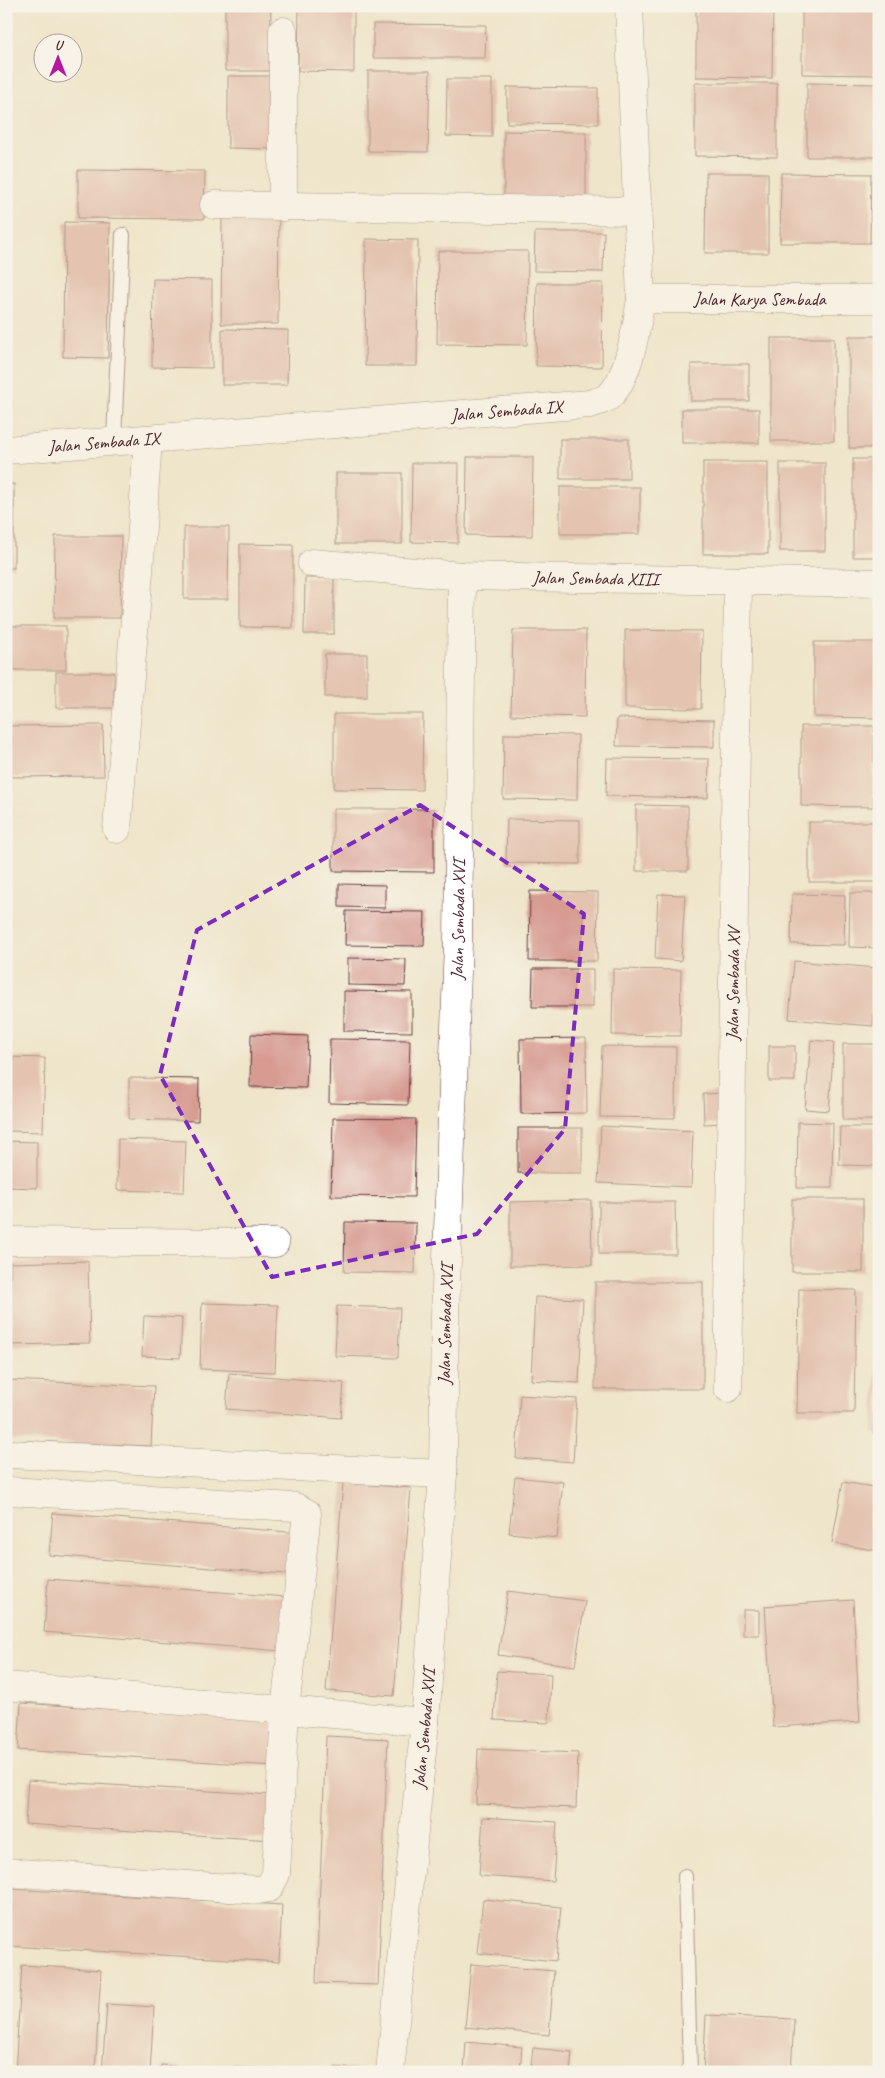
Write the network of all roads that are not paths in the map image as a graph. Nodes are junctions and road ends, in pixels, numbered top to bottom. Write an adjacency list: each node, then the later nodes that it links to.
1 (629, 6): 5 (street, Jalan Sembada IX)
2 (284, 31): 4 (street)
3 (214, 205): 4 (street)
4 (284, 207): 5 (street)
5 (638, 211): 7 (street, Jalan Sembada IX)
6 (123, 235): 10 (lane)
7 (641, 299): 8 (street, Jalan Karya Sembada); 9 (street, Jalan Sembada IX)
8 (879, 299)
9 (148, 439): 10 (street, Jalan Sembada IX); 16 (street)
10 (114, 440): 11 (street, Jalan Sembada IX)
11 (6, 450)
12 (312, 563): 13 (street, Jalan Sembada XIII)
13 (462, 576): 14 (street, Jalan Sembada XIII); 21 (street, Jalan Sembada XVI)
14 (738, 581): 15 (street, Jalan Sembada XIII); 19 (street, Jalan Sembada XV)
15 (879, 583)
16 (117, 829)
17 (6, 1241): 18 (street)
18 (275, 1243)
19 (728, 1388)
20 (8, 1454): 21 (street)
21 (443, 1474): 25 (street, Jalan Sembada XVI)
22 (6, 1493): 24 (street)
23 (6, 1686): 24 (street)
24 (285, 1710): 25 (street); 26 (street)
25 (425, 1722): 28 (street, Jalan Sembada XVI)
26 (6, 1872)
27 (685, 1876): 29 (lane)
28 (390, 2072)
29 (690, 2072)

